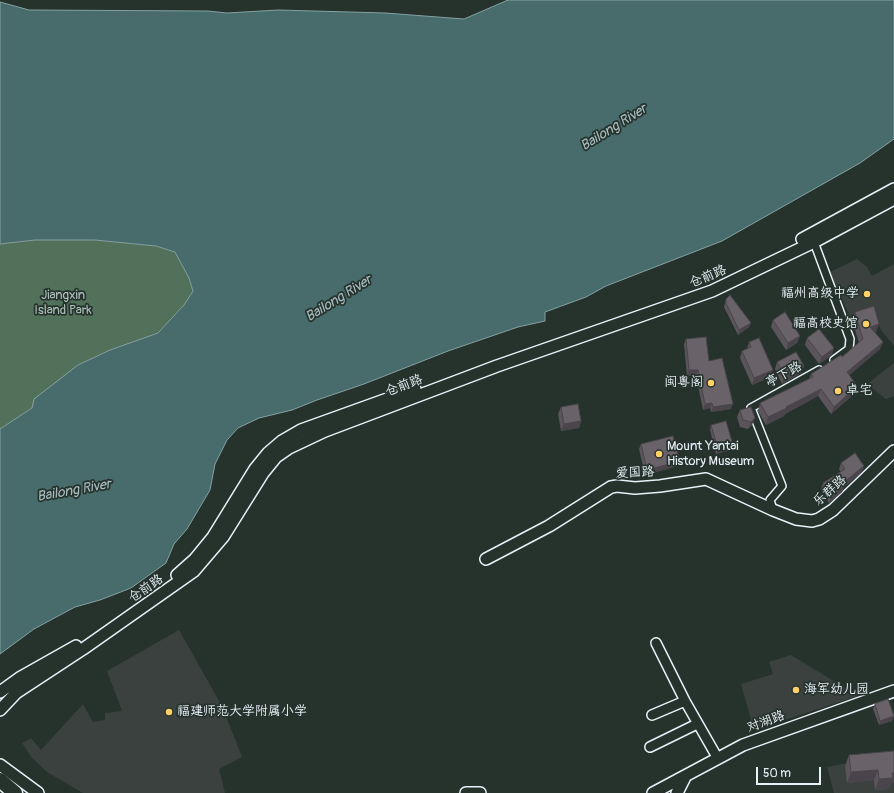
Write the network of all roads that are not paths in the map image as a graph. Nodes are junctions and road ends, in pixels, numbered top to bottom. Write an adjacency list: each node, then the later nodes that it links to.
1 (894, 188): 9 (street, 仓前路)
2 (894, 199): 3 (street, 仓前路)
3 (814, 242): 5 (street, 亭下路); 11 (street, 仓前路)
4 (894, 451): 5 (street, 乐群路)
5 (773, 510): 6 (street, 爱国路)
6 (486, 559)
7 (656, 643): 10 (street)
8 (894, 691): 15 (street, 对湖路)
9 (0, 692)
10 (685, 701): 12 (street); 13 (street)
11 (0, 710)
12 (652, 715)
13 (697, 724): 14 (street); 15 (street)
14 (650, 747)
15 (717, 758): 17 (street, 对湖路)
16 (0, 765): 20 (street)
17 (685, 777): 23 (street, 对湖路); 24 (street)
18 (0, 780): 19 (main road)
19 (15, 793)
20 (38, 793)
21 (466, 793): 22 (street)
22 (480, 793)
23 (653, 793)
24 (677, 793)

